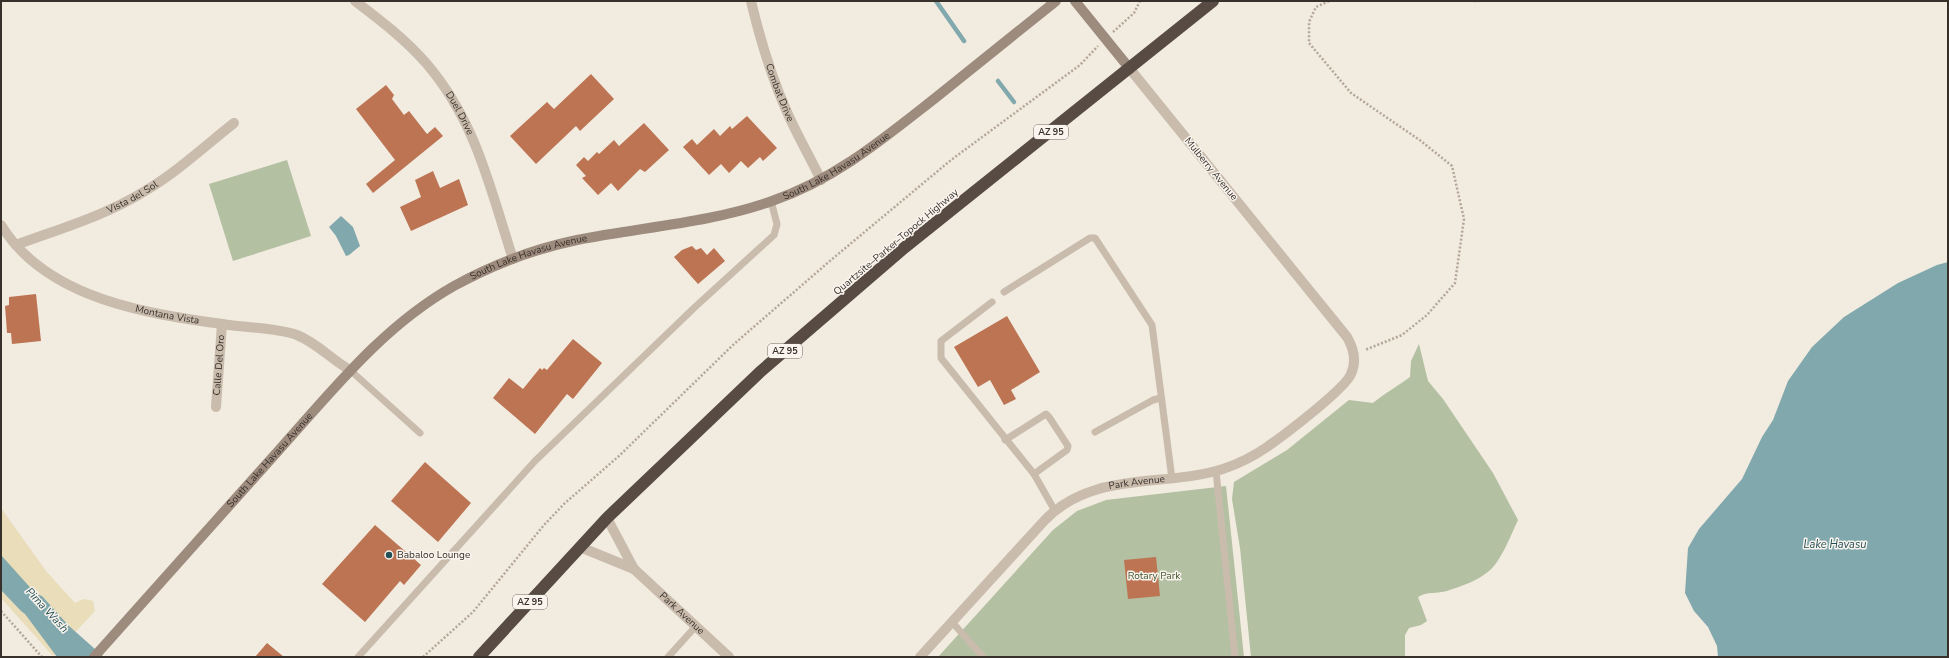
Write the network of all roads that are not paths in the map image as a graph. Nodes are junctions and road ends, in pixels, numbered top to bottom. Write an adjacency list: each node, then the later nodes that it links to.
1 (355, 1): 12 (street, Duel Drive)
2 (751, 1): 8 (street, Combat Drive)
3 (1056, 1): 8 (main road, South Lake Havasu Avenue)
4 (1075, 1): 6 (main road, Mulberry Avenue)
5 (1213, 1): 6 (highway, Quartzsite–Parker–Topock Highway / AZ 95)
6 (1130, 69): 16 (street, Mulberry Avenue); 27 (highway, Quartzsite–Parker–Topock Highway / AZ 95)
7 (234, 123): 11 (street, Vista del Sol)
8 (821, 180): 9 (main road, South Lake Havasu Avenue)
9 (771, 202): 12 (main road, South Lake Havasu Avenue); 33 (lane)
10 (1, 225): 11 (street, Montana Vista)
11 (16, 245): 15 (street, Montana Vista)
12 (513, 259): 17 (main road, South Lake Havasu Avenue)
13 (1004, 292): 18 (lane)
14 (992, 302): 22 (lane)
15 (222, 324): 17 (street, Montana Vista); 19 (street, Calle Del Oro)
16 (1354, 354): 23 (street, Park Avenue)
17 (350, 370): 21 (lane); 32 (main road, South Lake Havasu Avenue)
18 (1162, 398): 20 (lane); 25 (lane)
19 (216, 407)
20 (1095, 432)
21 (420, 433)
22 (1005, 440): 24 (lane); 24 (lane)
23 (1216, 471): 25 (street, Park Avenue); 39 (lane)
24 (1034, 474): 26 (lane)
25 (1172, 479): 26 (street, Park Avenue)
26 (1054, 511): 30 (street, Park Avenue)
27 (607, 518): 28 (highway, AZ 95); 29 (street, Park Avenue)
28 (580, 546): 29 (street, Park Avenue); 34 (highway, AZ 95)
29 (634, 569): 31 (street, Park Avenue)
30 (952, 622): 37 (street, Park Avenue); 38 (lane)
31 (696, 626): 35 (lane); 36 (street, Park Avenue)
32 (94, 657)
33 (358, 657)
34 (479, 657)
35 (668, 657)
36 (729, 657)
37 (920, 657)
38 (983, 657)
39 (1235, 657)

